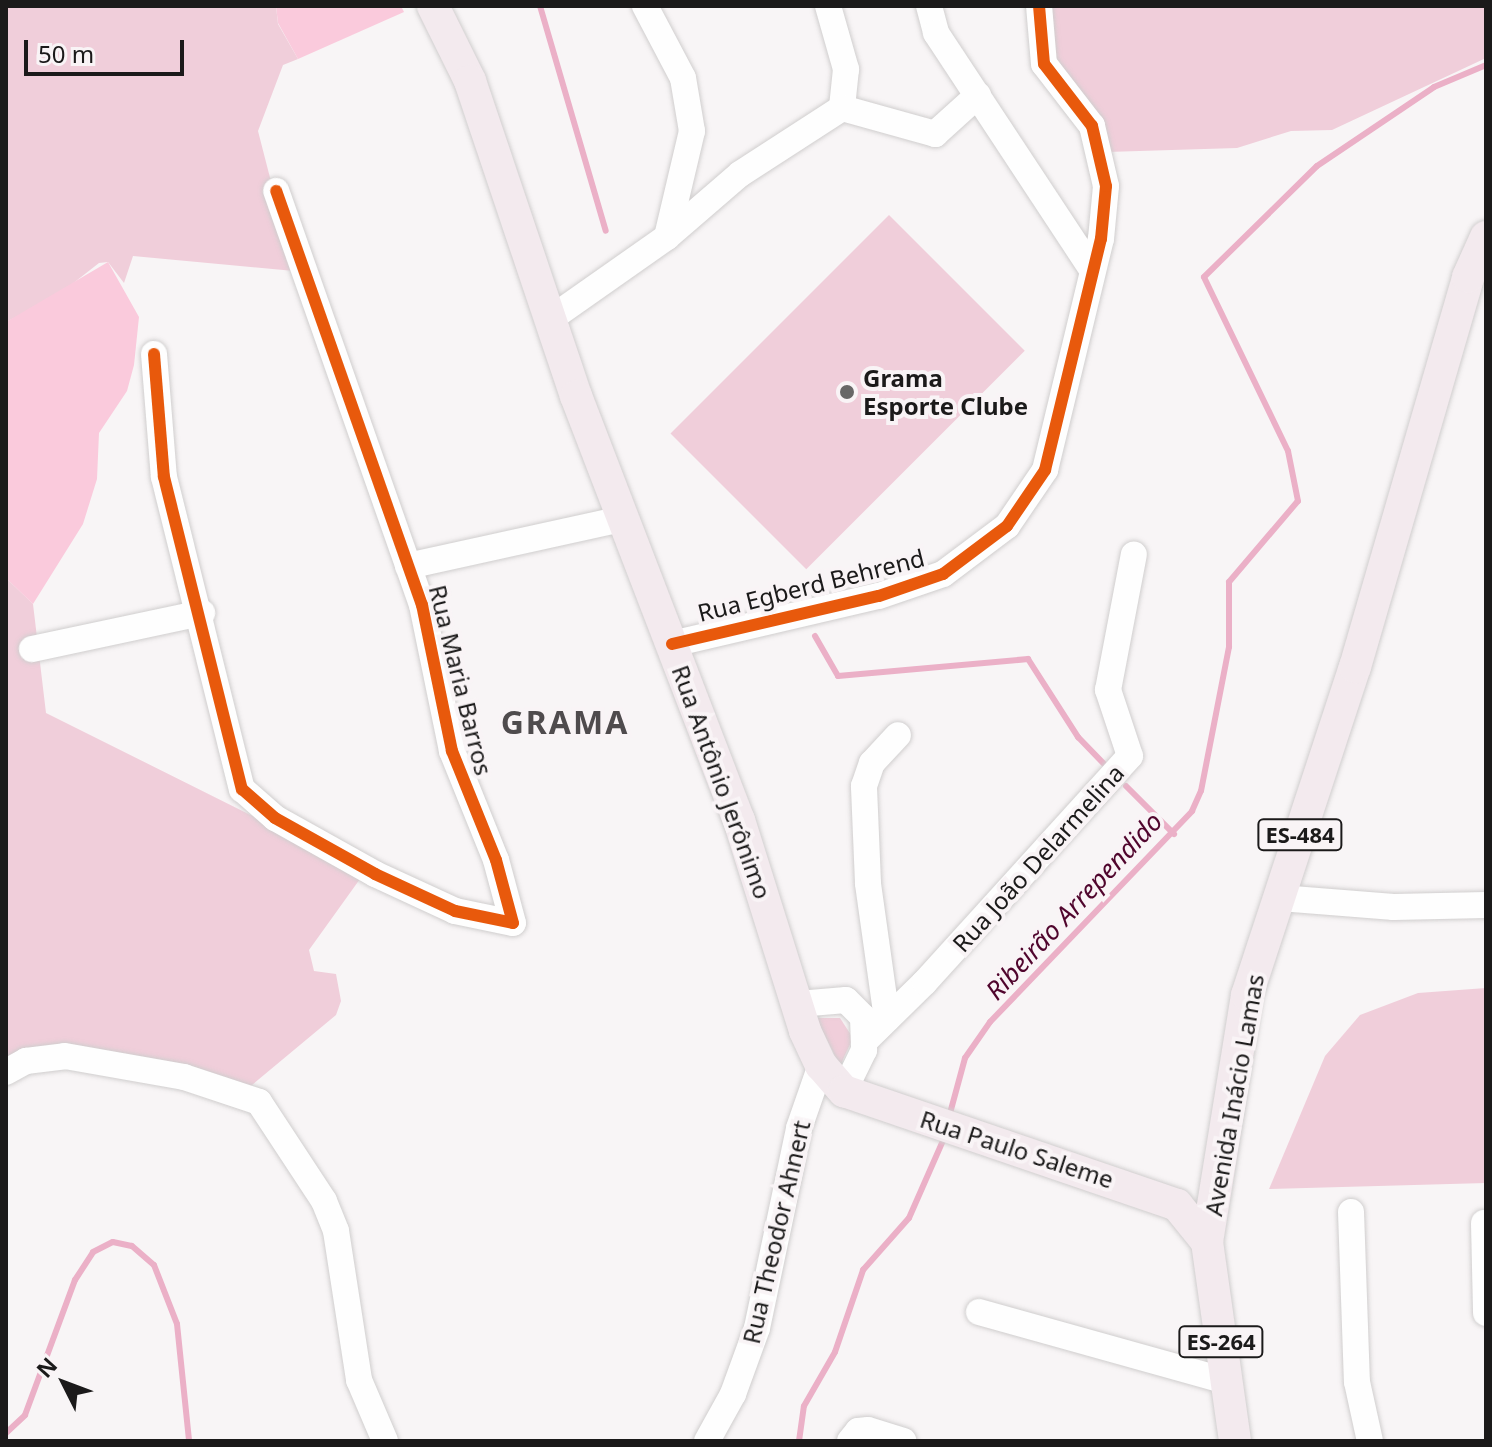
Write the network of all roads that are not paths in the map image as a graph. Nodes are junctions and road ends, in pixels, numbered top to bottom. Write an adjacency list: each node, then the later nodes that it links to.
1 (433, 6): 12 (main road, Rua Antônio Jerônimo)
2 (645, 6): 9 (street)
3 (828, 6): 7 (street)
4 (929, 6): 6 (street)
5 (1039, 6): 11 (street, Rua Egberd Behrend)
6 (978, 95): 7 (street); 11 (street)
7 (842, 108): 9 (street)
8 (276, 191): 16 (street, Rua Maria Barros)
9 (667, 237): 12 (street)
10 (1486, 237): 21 (main road, Avenida Inácio Lamas / ES-484)
11 (1091, 268): 18 (street, Rua Egberd Behrend)
12 (549, 320): 14 (main road, Rua Antônio Jerônimo)
13 (154, 354): 17 (street, Rua Maria Barros)
14 (621, 519): 16 (street); 18 (main road, Rua Antônio Jerônimo)
15 (1134, 554): 24 (street, Rua João Delarmelina)
16 (408, 566): 17 (street, Rua Maria Barros)
17 (202, 613): 19 (street)
18 (672, 644): 23 (main road, Rua Antônio Jerônimo)
19 (32, 649)
20 (898, 735): 24 (street)
21 (1280, 898): 22 (street); 31 (main road, Avenida Inácio Lamas / ES-484)
22 (1486, 905)
23 (798, 1004): 25 (street); 26 (main road, Rua Antônio Jerônimo)
24 (887, 1019): 25 (street, Rua João Delarmelina)
25 (867, 1039): 28 (street)
26 (821, 1065): 28 (main road); 36 (street, Rua Theodor Ahnert)
27 (6, 1072): 35 (street)
28 (844, 1091): 31 (main road, Rua Paulo Saleme)
29 (1351, 1212): 40 (street)
30 (1484, 1223): 33 (street)
31 (1207, 1242): 34 (main road, Avenida Inácio Lamas / ES-264)
32 (979, 1312): 34 (street)
33 (1486, 1313)
34 (1223, 1380): 39 (main road, Avenida Inácio Lamas / ES-264)
35 (385, 1441)
36 (707, 1441)
37 (850, 1441): 38 (street)
38 (903, 1441)
39 (1235, 1441)
40 (1370, 1441)

